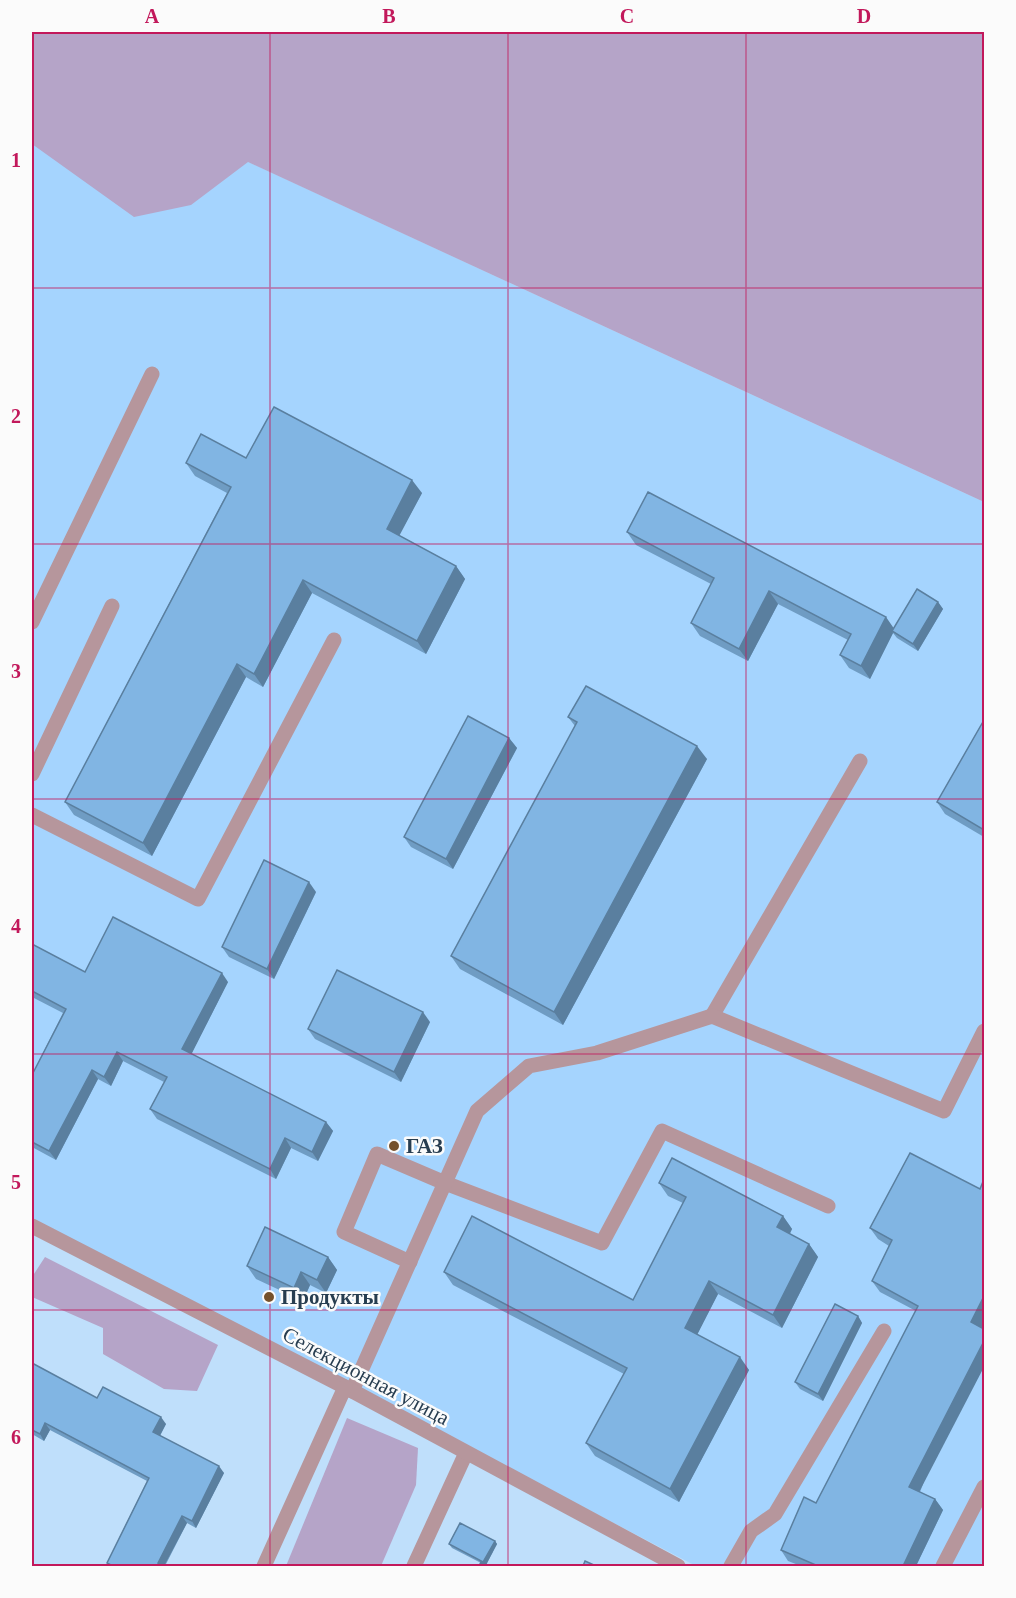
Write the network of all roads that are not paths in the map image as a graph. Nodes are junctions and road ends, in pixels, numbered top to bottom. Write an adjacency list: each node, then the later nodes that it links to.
1 (152, 374): 3 (street)
2 (112, 606): 6 (street)
3 (32, 622)
4 (334, 640): 7 (street)
5 (860, 761): 8 (street)
6 (32, 774)
7 (32, 815)
8 (712, 1016): 9 (street); 10 (street)
9 (984, 1031)
10 (445, 1183): 11 (street); 13 (street); 13 (street)
11 (828, 1206)
12 (32, 1226): 15 (street, Селекционная улица)
13 (410, 1262): 15 (street)
14 (884, 1331): 21 (street)
15 (348, 1389): 16 (street, Селекционная улица); 18 (street)
16 (466, 1452): 19 (street); 20 (street, Селекционная улица)
17 (984, 1487): 22 (street)
18 (264, 1566)
19 (414, 1566)
20 (678, 1566)
21 (731, 1566)
22 (943, 1566)

